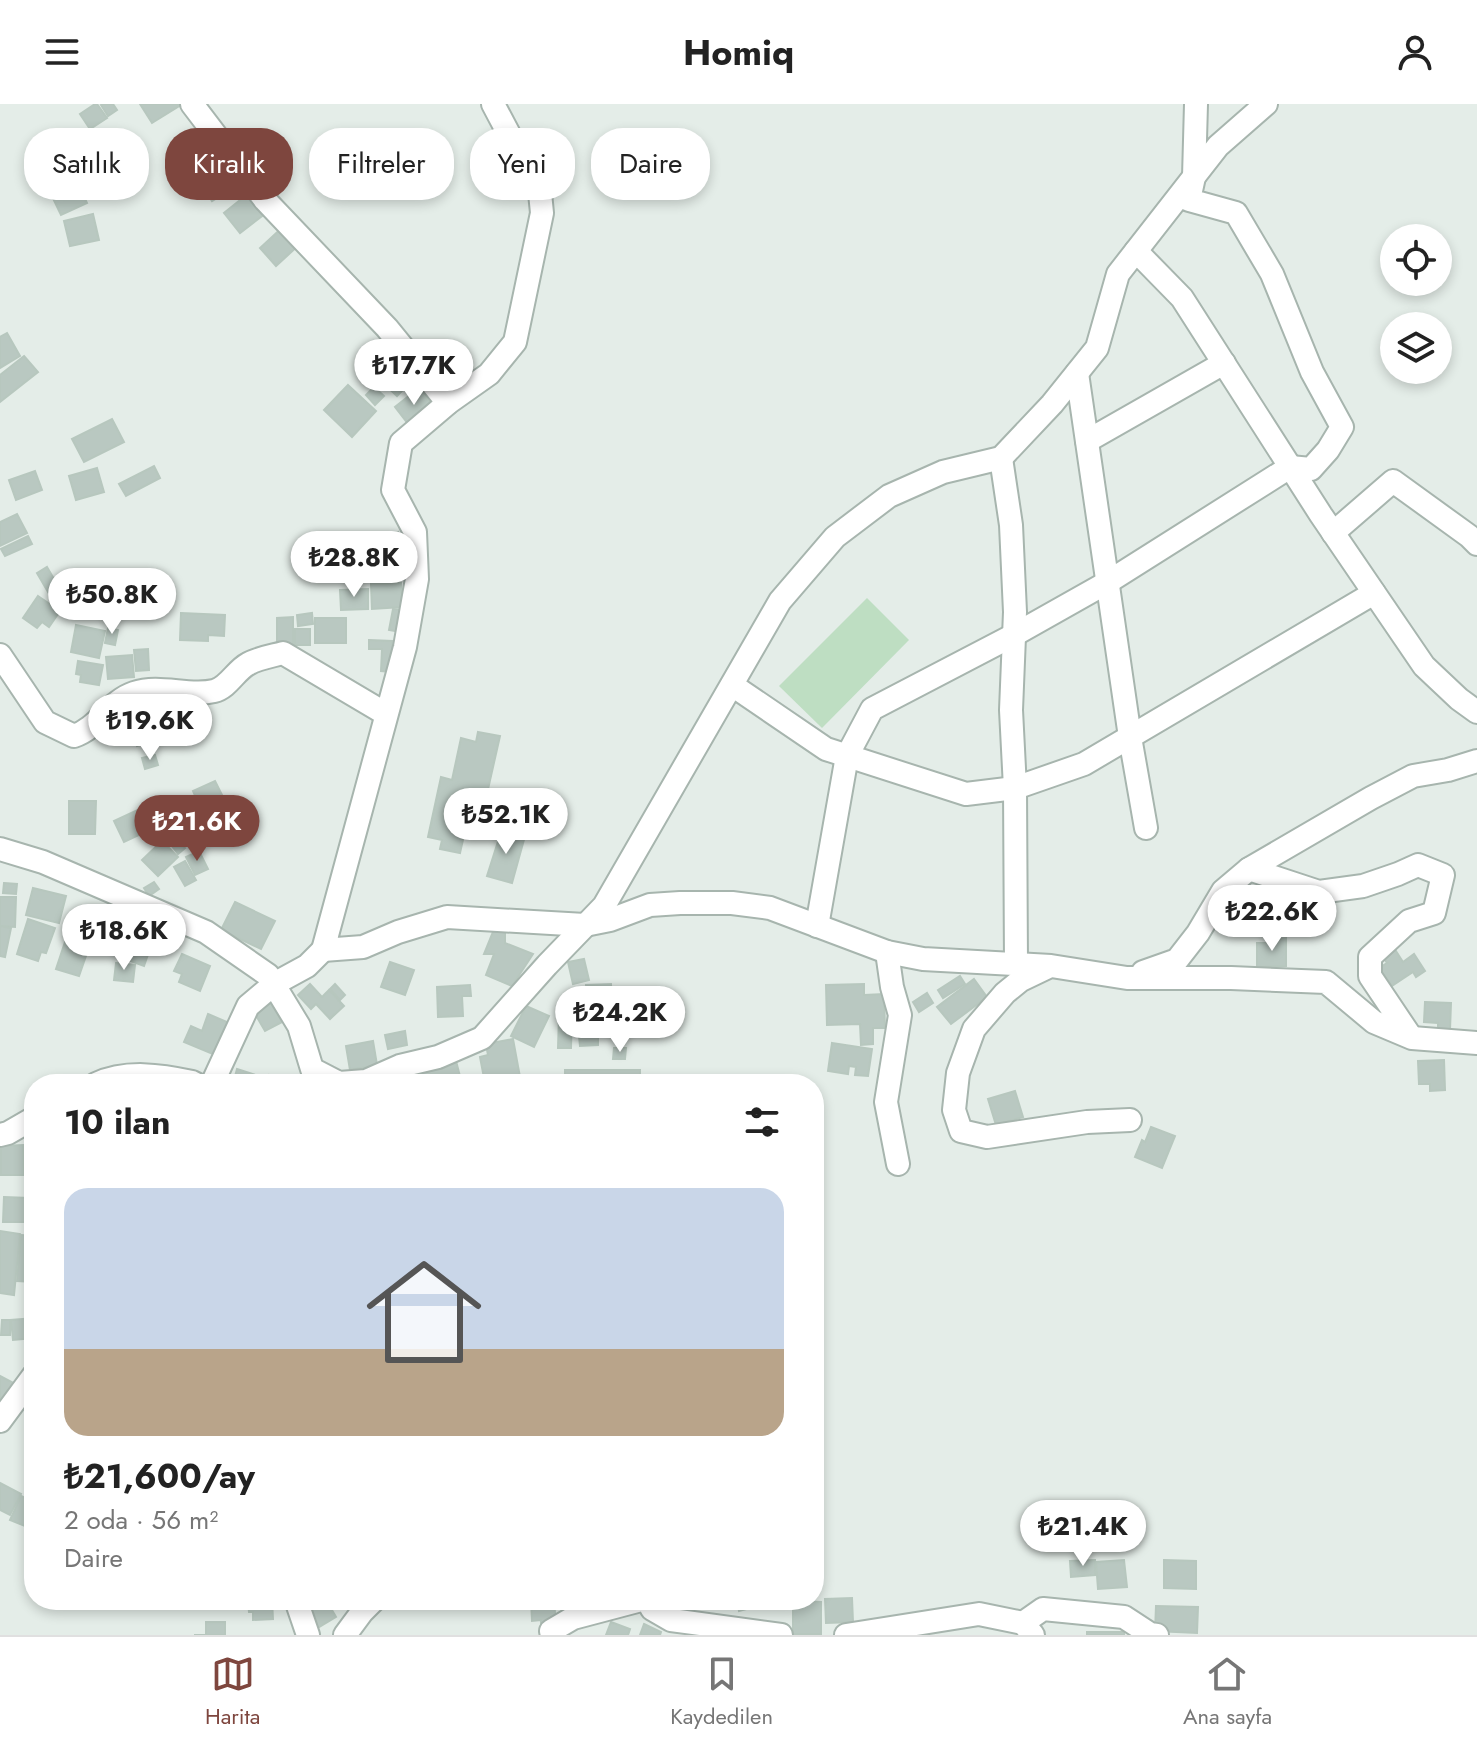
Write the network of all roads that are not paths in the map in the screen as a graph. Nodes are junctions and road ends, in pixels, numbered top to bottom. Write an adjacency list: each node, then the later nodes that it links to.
1 (192, 104): 9 (street)
2 (493, 104): 9 (street)
3 (1196, 104): 5 (street)
4 (1266, 104): 5 (street)
5 (1194, 177): 6 (street); 12 (street)
6 (1136, 251): 7 (street); 8 (street)
7 (1224, 363): 10 (street); 12 (street)
8 (1077, 373): 10 (street); 11 (street)
9 (448, 403): 21 (street)
10 (1087, 441): 15 (street)
11 (1001, 458): 17 (street); 19 (street)
12 (1290, 467): 13 (street); 15 (street)
13 (1333, 533): 14 (street); 16 (street)
14 (1477, 544)
15 (1108, 582): 17 (street); 22 (street)
16 (1374, 593): 20 (street); 22 (street)
17 (1014, 635): 23 (street); 25 (street)
18 (0, 655): 21 (street)
19 (732, 685): 23 (street); 29 (street)
20 (1477, 712)
21 (386, 714): 31 (street)
22 (1130, 737): 25 (street); 26 (street)
23 (847, 756): 25 (street); 30 (street)
24 (1477, 761): 28 (street)
25 (1015, 788): 33 (street)
26 (1146, 828)
27 (0, 849): 36 (street)
28 (1249, 869): 35 (street); 37 (street)
29 (585, 925): 30 (street); 31 (street); 41 (street)
30 (817, 926): 32 (street)
31 (323, 950): 36 (street)
32 (887, 952): 33 (street); 45 (street)
33 (1016, 964): 34 (street)
34 (1051, 966): 35 (street); 42 (street)
35 (1127, 978): 37 (street)
36 (274, 984): 39 (street); 40 (street)
37 (1412, 1038): 38 (street)
38 (1477, 1043)
39 (217, 1074)
40 (318, 1074)
41 (384, 1074)
42 (1130, 1120)
43 (24, 1124): 44 (street)
44 (0, 1135)
45 (898, 1164)
46 (24, 1389): 47 (street)
47 (0, 1421)
48 (299, 1610): 53 (street)
49 (364, 1610): 54 (street)
50 (605, 1610): 55 (street)
51 (654, 1610): 56 (street)
52 (1028, 1629): 57 (street); 58 (street)
53 (308, 1635)
54 (345, 1635)
55 (552, 1635)
56 (781, 1635)
57 (846, 1635)
58 (1157, 1635)

